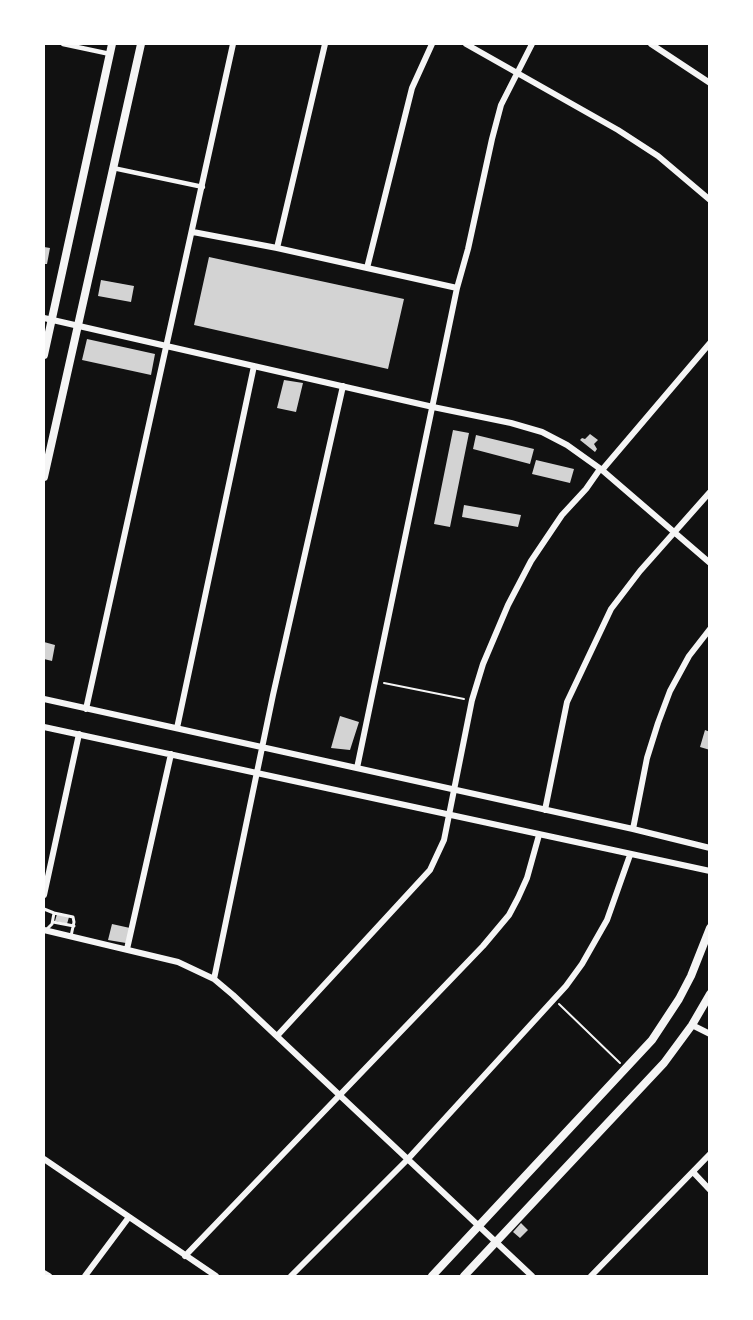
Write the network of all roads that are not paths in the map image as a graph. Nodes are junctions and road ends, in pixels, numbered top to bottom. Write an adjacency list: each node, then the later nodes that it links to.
1 (63, 44): 10 (street)
2 (112, 44): 10 (street)
3 (141, 44): 13 (street)
4 (233, 44): 14 (street)
5 (325, 44): 17 (street)
6 (432, 44): 18 (street)
7 (466, 44): 11 (street)
8 (532, 44): 11 (street)
9 (651, 44): 12 (street)
10 (110, 54): 20 (street)
11 (516, 72): 15 (street); 19 (street)
12 (710, 82)
13 (113, 168): 14 (street); 21 (street)
14 (202, 188): 16 (street)
15 (710, 200)
16 (193, 232): 17 (street); 23 (street)
17 (277, 248): 18 (street)
18 (367, 268): 19 (street)
19 (457, 288): 27 (street)
20 (47, 319): 21 (street); 24 (street)
21 (77, 326): 23 (street); 29 (street)
22 (710, 342): 28 (street)
23 (166, 345): 25 (street); 35 (street)
24 (44, 355)
25 (254, 366): 26 (street); 37 (street)
26 (343, 386): 27 (street); 39 (street)
27 (433, 407): 28 (street); 41 (street)
28 (601, 469): 31 (street); 43 (street)
29 (44, 477)
30 (710, 492): 31 (street)
31 (675, 532): 32 (street); 44 (street)
32 (710, 563)
33 (710, 629): 46 (street)
34 (44, 699): 35 (street)
35 (86, 709): 37 (street)
36 (44, 727): 38 (street)
37 (177, 728): 39 (street)
38 (79, 735): 40 (street); 51 (street)
39 (263, 747): 41 (street); 42 (street)
40 (171, 754): 42 (street); 59 (street)
41 (357, 768): 43 (street)
42 (257, 772): 45 (street); 60 (street)
43 (453, 790): 44 (street); 45 (street)
44 (545, 810): 46 (street)
45 (449, 813): 47 (street); 64 (street)
46 (633, 829): 48 (street)
47 (540, 835): 49 (street); 65 (street)
48 (710, 848)
49 (630, 855): 50 (street); 68 (street)
50 (710, 871)
51 (44, 895)
52 (44, 909): 53 (lane)
53 (54, 913): 54 (lane); 55 (lane)
54 (53, 922): 55 (lane); 57 (lane)
55 (74, 926): 58 (lane)
56 (710, 928): 72 (street)
57 (44, 930): 58 (street)
58 (72, 936): 59 (street)
59 (127, 950): 60 (street)
60 (214, 979): 64 (street)
61 (710, 994): 62 (street)
62 (692, 1024): 63 (street); 73 (street)
63 (710, 1034)
64 (277, 1036): 65 (street)
65 (339, 1096): 68 (street); 74 (street)
66 (710, 1154): 69 (street)
67 (44, 1159): 71 (street)
68 (407, 1160): 72 (street); 79 (street)
69 (693, 1172): 70 (street); 83 (street)
70 (710, 1190)
71 (129, 1217): 74 (street); 77 (street)
72 (478, 1227): 73 (street); 80 (street)
73 (496, 1242): 81 (street); 82 (street)
74 (185, 1256): 78 (street)
75 (44, 1273): 76 (street)
76 (49, 1276)
77 (86, 1276)
78 (216, 1276)
79 (291, 1276)
80 (432, 1276)
81 (464, 1276)
82 (532, 1276)
83 (591, 1276)

